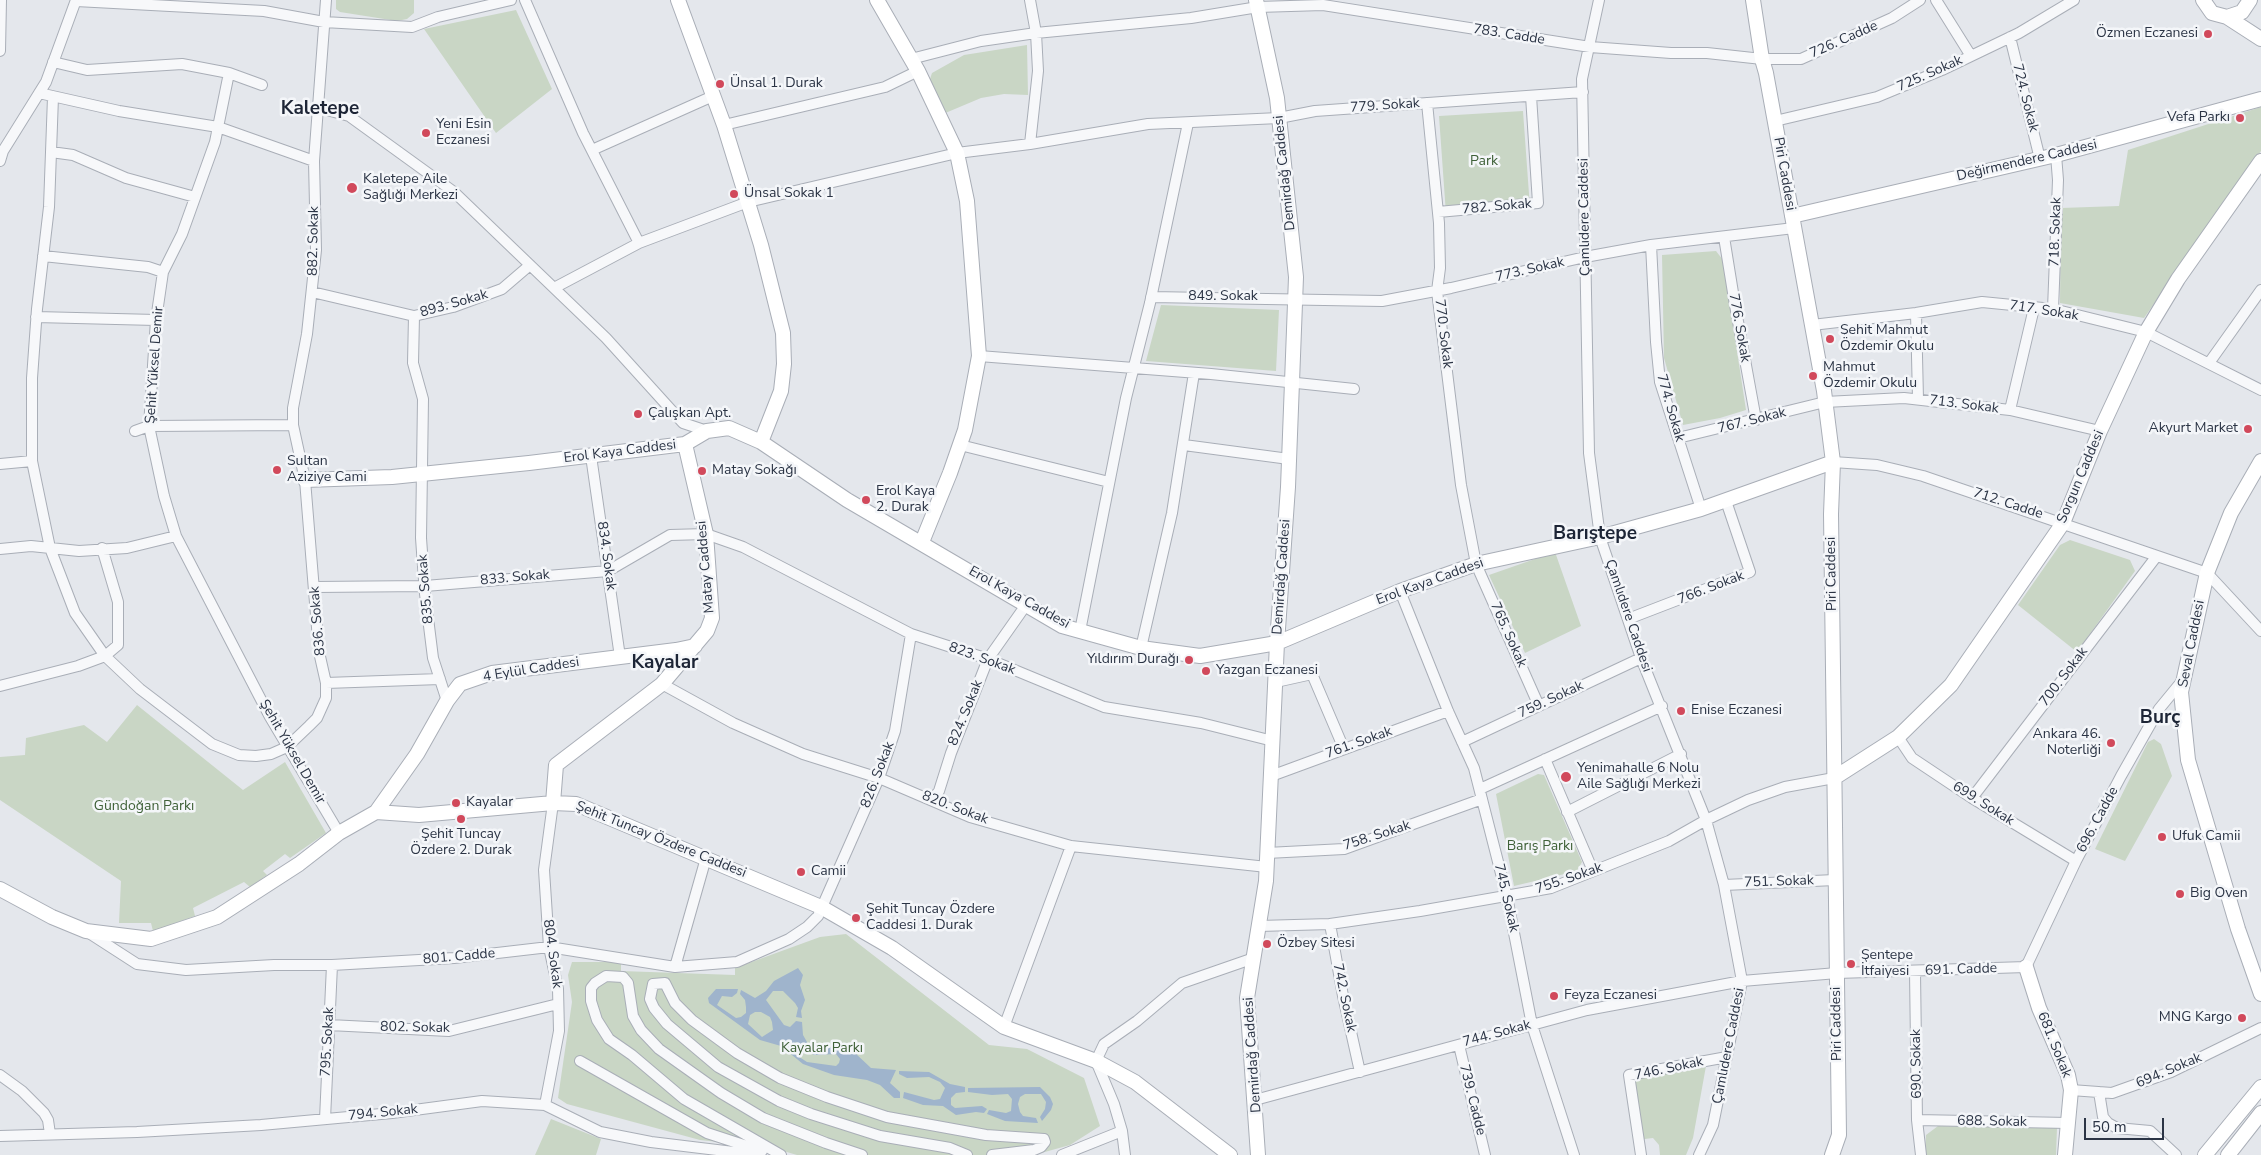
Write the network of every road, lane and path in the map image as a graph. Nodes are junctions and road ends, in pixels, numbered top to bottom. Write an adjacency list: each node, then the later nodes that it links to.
1 (1, 0): 25 (street)
2 (76, 0): 16 (street); 28 (street)
3 (326, 0): 20 (street, 882. Sokak)
4 (511, 0): 20 (street)
5 (525, 0): 46 (street)
6 (678, 0): 35 (street)
7 (877, 0): 29 (street)
8 (1030, 0): 21 (street)
9 (1599, 0): 24 (street, Çamlıdere Caddesi)
10 (1753, 0): 27 (street, Piri Caddesi)
11 (1920, 0): 27 (street, 726. Cadde)
12 (1936, 0): 26 (street)
13 (2074, 0): 22 (street, 725. Sokak)
14 (2203, 0): 19 (street)
15 (2250, 0): 19 (street)
16 (154, 3): 18 (street)
17 (1257, 4): 21 (street, 783. Cadde); 24 (street, 783. Cadde); 40 (street, Demirdağ Caddesi)
18 (242, 5): 20 (street)
19 (2227, 17): 23 (street)
20 (324, 22): 39 (street, 882. Sokak)
21 (1036, 33): 29 (street, 783. Cadde); 45 (street)
22 (2010, 38): 26 (street, 725. Sokak); 51 (street, 724. Sokak)
23 (2261, 39)
24 (1590, 47): 27 (street, 783. Cadde); 32 (street, Çamlıdere Caddesi)
25 (0, 51)
26 (1970, 56): 41 (street, 725. Sokak)
27 (1762, 59): 41 (street, Piri Caddesi)
28 (53, 62): 30 (street); 33 (street)
29 (915, 65): 43 (street, 783. Cadde); 49 (street)
30 (229, 73): 31 (street); 44 (street, Şehit Yüksel Demir)
31 (262, 85)
32 (1583, 92): 36 (street, 779. Sokak); 62 (street, Çamlıdere Caddesi)
33 (39, 93): 34 (street); 47 (street)
34 (53, 96): 44 (street); 48 (street)
35 (713, 96): 43 (street); 46 (street)
36 (1531, 96): 38 (street, 779. Sokak); 56 (street, 782. Sokak)
37 (2261, 99): 50 (street, Değirmendere Caddesi)
38 (1427, 103): 40 (street, 779. Sokak); 56 (street, 770. Sokak)
39 (316, 107): 52 (street, 882. Sokak); 63 (street)
40 (1279, 118): 42 (street, 779. Sokak); 70 (street, Demirdağ Caddesi)
41 (1775, 121): 57 (street, Piri Caddesi)
42 (1188, 123): 45 (street, 779. Sokak); 69 (street)
43 (724, 125): 55 (street)
44 (218, 127): 52 (street); 54 (street, Şehit Yüksel Demir)
45 (1030, 144): 49 (street, 779. Sokak)
46 (592, 150): 59 (street)
47 (1, 152)
48 (51, 152): 54 (street); 61 (street)
49 (957, 153): 55 (street, 779. Sokak); 79 (street)
50 (2056, 156): 51 (street, Değirmendere Caddesi); 72 (street, 718. Sokak)
51 (2040, 159): 57 (street, Değirmendere Caddesi)
52 (314, 161): 68 (street, 882. Sokak)
53 (2261, 161): 78 (street, Sorgun Caddesi)
54 (195, 197): 64 (street, Şehit Yüksel Demir)
55 (748, 202): 59 (street, 779. Sokak); 96 (street)
56 (1438, 212): 67 (street, 770. Sokak)
57 (1793, 222): 58 (street, 773. Sokak); 77 (street, Piri Caddesi)
58 (1724, 237): 60 (street, 773. Sokak); 89 (street, 776. Sokak)
59 (639, 243): 65 (street, 779. Sokak)
60 (1651, 245): 62 (street, 773. Sokak); 95 (street, 774. Sokak)
61 (43, 256): 64 (street); 75 (street)
62 (1585, 257): 67 (street, 773. Sokak); 114 (street, Çamlıdere Caddesi)
63 (530, 265): 65 (street); 74 (street, 893. Sokak)
64 (163, 272): 76 (street, Şehit Yüksel Demir)
65 (554, 288): 93 (street)
66 (2261, 290): 80 (street)
67 (1437, 291): 70 (street, 773. Sokak); 120 (street, 770. Sokak)
68 (312, 292): 74 (street, 893. Sokak); 91 (street, 882. Sokak)
69 (1151, 297): 70 (street, 849. Sokak); 81 (street)
70 (1295, 298): 83 (street, Demirdağ Caddesi)
71 (2034, 308): 72 (street, 717. Sokak); 73 (street, 717. Sokak); 88 (street)
72 (2053, 310): 78 (street, 717. Sokak)
73 (1916, 313): 77 (street, 717. Sokak); 86 (street)
74 (414, 316): 106 (street, 835. Sokak)
75 (36, 317): 76 (street); 103 (street)
76 (156, 320): 90 (street, Şehit Yüksel Demir)
77 (1812, 325): 87 (street, Piri Caddesi)
78 (2146, 332): 80 (street, 717. Sokak); 94 (street, Sorgun Caddesi)
79 (978, 356): 81 (street); 98 (street)
80 (2209, 363): 85 (street, 717. Sokak)
81 (1133, 369): 82 (street); 108 (street)
82 (1194, 373): 83 (street); 99 (street)
83 (1292, 381): 84 (street); 101 (street, Demirdağ Caddesi)
84 (1354, 389)
85 (2261, 390)
86 (1918, 399): 87 (street, 713. Sokak); 88 (street, 713. Sokak)
87 (1825, 402): 89 (street, 767. Sokak); 104 (street, Piri Caddesi)
88 (2010, 410): 94 (street, 713. Sokak)
89 (1756, 420): 95 (street, 767. Sokak)
90 (150, 426): 91 (street); 92 (street); 113 (street, Şehit Yüksel Demir)
91 (293, 426): 107 (street, 882. Sokak)
92 (135, 431)
93 (707, 431): 96 (street, Erol Kaya Caddesi); 97 (street, Erol Kaya Caddesi)
94 (2100, 432): 111 (street, Sorgun Caddesi)
95 (1678, 438): 110 (street, 774. Sokak)
96 (761, 442): 115 (street, Erol Kaya Caddesi)
97 (685, 444): 100 (street, Erol Kaya Caddesi); 112 (street, Matay Caddesi)
98 (960, 445): 108 (street); 115 (street)
99 (1184, 445): 101 (street); 133 (street)
100 (591, 456): 106 (street, Erol Kaya Caddesi); 121 (street, 834. Sokak)
101 (1289, 459): 131 (street, Demirdağ Caddesi)
102 (2261, 460): 122 (street, Seval Caddesi)
103 (32, 461): 105 (street); 116 (street)
104 (1834, 462): 109 (street, Erol Kaya Caddesi); 111 (street, 712. Cadde); 157 (street, Piri Caddesi)
105 (0, 464)
106 (423, 474): 107 (street, Erol Kaya Caddesi); 123 (street, 835. Sokak)
107 (305, 480): 124 (street, 836. Sokak)
108 (1109, 482): 128 (street)
109 (1726, 501): 110 (street, Erol Kaya Caddesi); 127 (street, 766. Sokak)
110 (1701, 509): 114 (street, Erol Kaya Caddesi)
111 (2063, 523): 119 (street, 712. Cadde); 148 (street, Sorgun Caddesi)
112 (706, 534): 121 (street, 833. Sokak); 130 (street, 823. Sokak); 132 (street, Matay Caddesi)
113 (176, 536): 117 (street); 151 (street, Şehit Yüksel Demir)
114 (1600, 537): 120 (street, Erol Kaya Caddesi); 127 (street, Çamlıdere Caddesi)
115 (922, 542): 126 (street, Erol Kaya Caddesi)
116 (50, 548): 117 (street); 118 (street); 134 (street)
117 (102, 548): 134 (street)
118 (0, 549)
119 (2156, 556): 122 (street, 712. Cadde); 159 (street, 700. Sokak)
120 (1476, 564): 125 (street, Erol Kaya Caddesi); 145 (street, 765. Sokak)
121 (608, 570): 123 (street, 833. Sokak); 135 (street, 834. Sokak)
122 (2207, 573): 129 (street); 139 (street, Seval Caddesi)
123 (425, 586): 124 (street, 833. Sokak); 138 (street, 835. Sokak)
124 (315, 587): 141 (street, 836. Sokak)
125 (1400, 591): 131 (street, Erol Kaya Caddesi); 147 (street, 745. Sokak)
126 (1026, 605): 128 (street, Erol Kaya Caddesi); 137 (street, 824. Sokak)
127 (1628, 619): 136 (street, Çamlıdere Caddesi)
128 (1080, 631): 133 (street, Erol Kaya Caddesi)
129 (2261, 631)
130 (911, 634): 137 (street, 823. Sokak); 156 (street, 826. Sokak)
131 (1277, 643): 133 (street, Erol Kaya Caddesi); 140 (street, Demirdağ Caddesi)
132 (696, 646): 135 (street, 4 Eylül Caddesi); 142 (street, Matay Caddesi)
133 (1141, 648)
134 (105, 656): 143 (street); 151 (street)
135 (620, 656): 144 (street, 4 Eylül Caddesi)
136 (1641, 658): 145 (street, 759. Sokak); 146 (street, Çamlıdere Caddesi)
137 (988, 659): 149 (street, 823. Sokak); 160 (street, 824. Sokak)
138 (440, 679): 141 (street); 144 (street, 835. Sokak)
139 (2183, 680): 169 (street, 696. Cadde); 180 (street, Seval Caddesi)
140 (1276, 682): 149 (street, Demirdağ Caddesi); 152 (street)
141 (326, 683): 151 (street, 836. Sokak)
142 (662, 684): 156 (street, 820. Sokak); 161 (street, Matay Caddesi)
143 (0, 686)
144 (447, 701): 162 (street, 4 Eylül Caddesi)
145 (1539, 706): 150 (street, 759. Sokak)
146 (1662, 706): 153 (street, Çamlıdere Caddesi); 154 (street, 758. Sokak)
147 (1448, 711): 150 (street, 745. Sokak); 152 (street, 761. Sokak)
148 (1898, 738): 157 (street, Sorgun Caddesi); 159 (street, 699. Sokak)
149 (1273, 741): 155 (street, Demirdağ Caddesi)
150 (1462, 742): 158 (street, 745. Sokak)
151 (287, 747): 165 (street, Şehit Yüksel Demir)
152 (1344, 749): 155 (street, 761. Sokak)
153 (1681, 754): 163 (street); 164 (street, Çamlıdere Caddesi)
154 (1545, 760): 158 (street, 758. Sokak); 163 (street)
155 (1271, 776): 168 (street, Demirdağ Caddesi)
156 (880, 778): 160 (street, 820. Sokak); 175 (street, 826. Sokak)
157 (1834, 778): 164 (street, 755. Sokak); 171 (street, Piri Caddesi)
158 (1481, 794): 168 (street, 758. Sokak); 174 (street, 745. Sokak)
159 (1972, 798): 169 (street, 699. Sokak)
160 (932, 800): 166 (street, 820. Sokak)
161 (553, 803): 162 (street, Şehit Tuncay Özdere Caddesi); 167 (street, Şehit Tuncay Özdere Caddesi); 179 (street, 804. Sokak)
162 (376, 812): 165 (street)
163 (1568, 812): 170 (street)
164 (1706, 820): 170 (street, 755. Sokak); 172 (street, Çamlıdere Caddesi)
165 (339, 833): 178 (street)
166 (1071, 846): 168 (street, 820. Sokak); 193 (street)
167 (706, 858): 175 (street, Şehit Tuncay Özdere Caddesi); 183 (street)
168 (1267, 860): 177 (street, Demirdağ Caddesi)
169 (2076, 861): 184 (street, 696. Cadde)
170 (1593, 871): 174 (street, 755. Sokak)
171 (1835, 880): 172 (street, 751. Sokak); 186 (street, Piri Caddesi)
172 (1724, 885): 188 (street, Çamlıdere Caddesi)
173 (0, 889): 178 (street)
174 (1507, 897): 176 (street, 755. Sokak); 192 (street, 745. Sokak)
175 (821, 908): 183 (street, 801. Cadde); 193 (street, Şehit Tuncay Özdere Caddesi)
176 (1330, 924): 177 (street, 755. Sokak); 199 (street, 742. Sokak)
177 (1259, 926): 181 (street, Demirdağ Caddesi)
178 (86, 931): 182 (street, 801. Cadde)
179 (549, 947): 182 (street, 801. Cadde); 183 (street, 801. Cadde); 190 (street, 804. Sokak)
180 (2246, 952): 187 (street, Seval Caddesi); 189 (street, Seval Caddesi)
181 (1254, 958): 198 (street); 204 (street, Demirdağ Caddesi)
182 (332, 966): 191 (street, 795. Sokak)
183 (675, 967)
184 (2026, 967): 185 (street, 691. Cadde); 202 (street, 681. Sokak)
185 (1915, 972): 186 (street, 691. Cadde); 208 (street, 690. Sokak)
186 (1837, 974): 188 (street, 691. Cadde); 227 (street, Piri Caddesi)
187 (2261, 975)
188 (1742, 981): 192 (street, 744. Sokak); 196 (street, Çamlıdere Caddesi)
189 (2261, 994)
190 (558, 1004): 191 (street, 802. Sokak); 205 (street, 804. Sokak)
191 (328, 1025): 207 (street, 795. Sokak)
192 (1532, 1025): 195 (street, 744. Sokak); 224 (street, 745. Sokak)
193 (1004, 1027): 198 (street, Şehit Tuncay Özdere Caddesi)
194 (2261, 1028): 203 (street, 694. Sokak)
195 (1459, 1045): 199 (street, 744. Sokak); 223 (street, 739. Cadde)
196 (1727, 1057): 225 (street, 746. Sokak); 226 (street, Çamlıdere Caddesi)
197 (580, 1061): 214 (street)
198 (1096, 1061): 210 (street); 221 (street, Şehit Tuncay Özdere Caddesi)
199 (1360, 1072): 204 (street, 744. Sokak)
200 (0, 1075): 211 (street)
201 (2261, 1087): 231 (street)
202 (2071, 1090): 203 (street, 694. Sokak); 209 (street, 681. Sokak)
203 (2099, 1092): 230 (street)
204 (1255, 1100): 222 (street, Demirdağ Caddesi)
205 (545, 1105): 207 (street, 794. Sokak); 213 (street, 794. Sokak)
206 (2261, 1113): 232 (street)
207 (325, 1119): 211 (street, 794. Sokak)
208 (1917, 1120): 209 (street, 688. Sokak); 228 (street, 690. Sokak)
209 (2068, 1123): 229 (street, 681. Sokak)
210 (1122, 1131): 219 (street); 220 (street)
211 (50, 1134): 212 (street, 794. Sokak)
212 (0, 1136)
213 (758, 1155)
214 (776, 1155)
215 (781, 1155): 216 (street)
216 (862, 1155)
217 (967, 1155): 218 (street)
218 (992, 1155)
219 (1062, 1155)
220 (1125, 1155)
221 (1230, 1155)
222 (1258, 1155)
223 (1485, 1155)
224 (1574, 1155)
225 (1641, 1155)
226 (1699, 1155)
227 (1832, 1155)
228 (1920, 1155)
229 (2065, 1155)
230 (2176, 1155)
231 (2205, 1155)
232 (2228, 1155)

